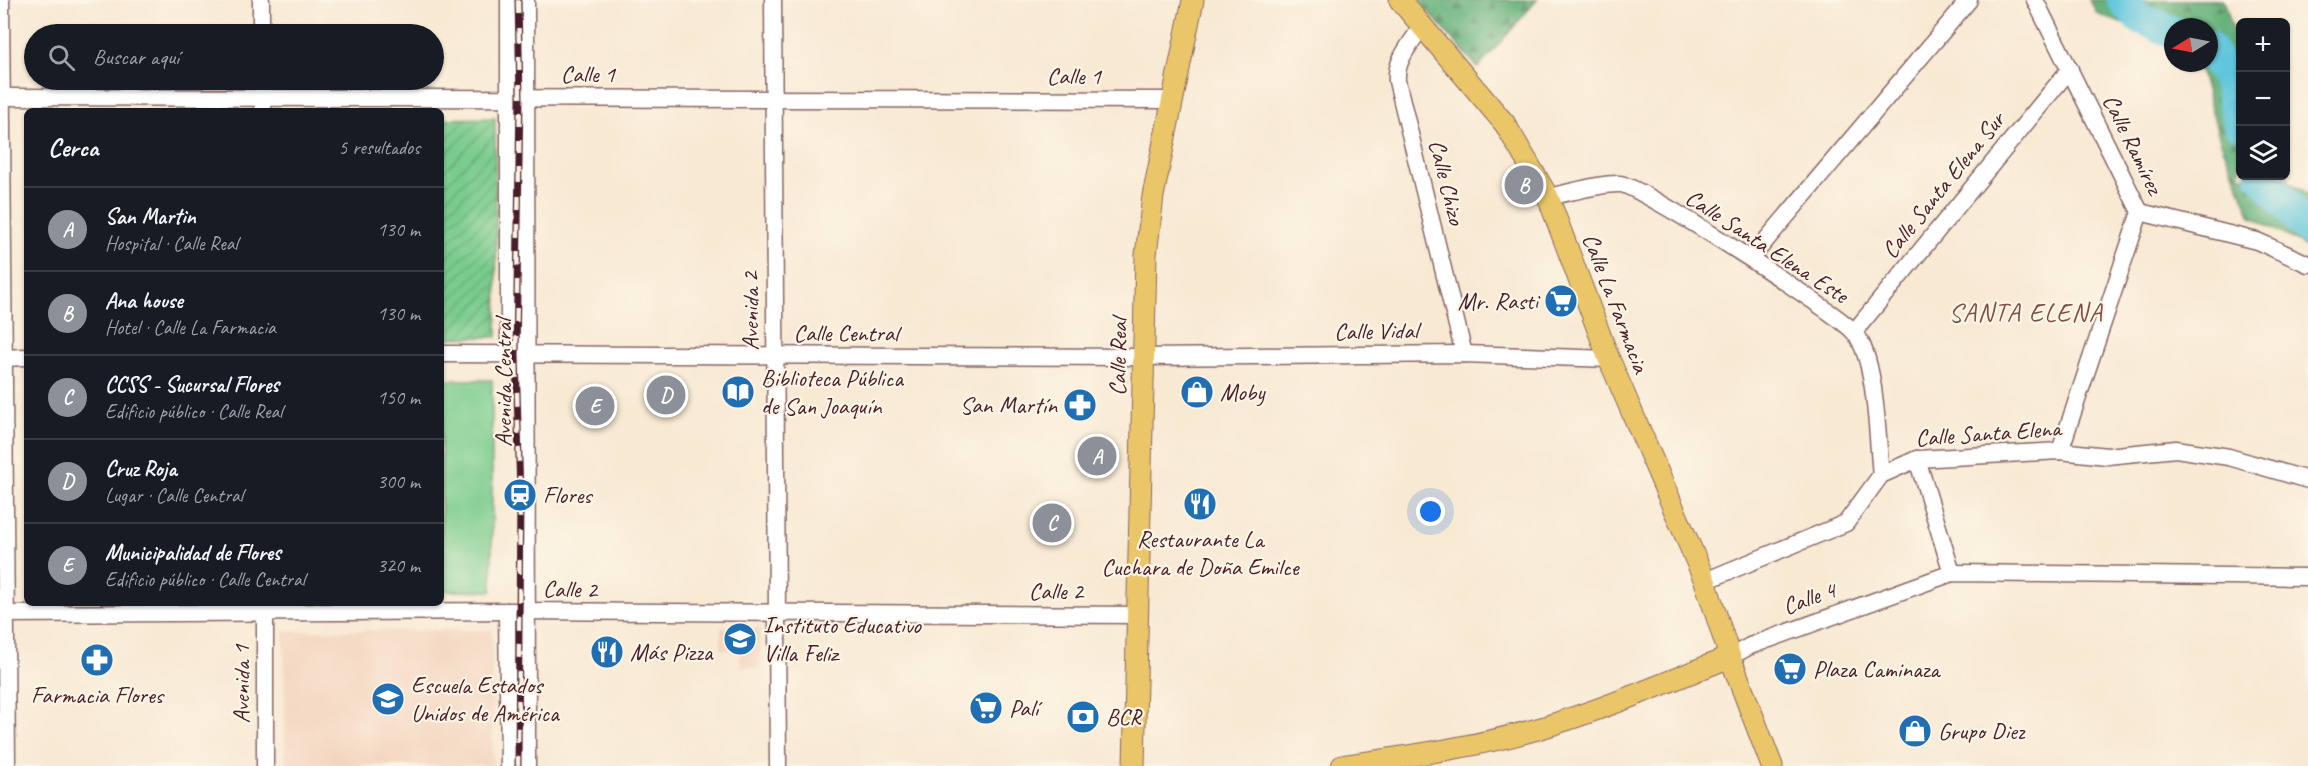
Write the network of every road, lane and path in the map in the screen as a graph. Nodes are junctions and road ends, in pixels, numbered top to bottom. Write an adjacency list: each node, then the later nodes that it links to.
1 (1, 0): 13 (street)
2 (261, 0): 10 (street)
3 (509, 0): 15 (street, Avenida Central)
4 (526, 0): 15 (street, Avenida Central)
5 (773, 0): 14 (street, Avenida 2)
6 (1193, 0): 16 (main road, Calle Real)
7 (1400, 0): 11 (main road, Calle La Farmacia)
8 (1969, 0): 20 (street)
9 (2034, 0): 12 (street, Calle Ramírez)
10 (261, 24)
11 (1422, 26): 18 (main road, Calle La Farmacia); 25 (street, Calle Chizo)
12 (2070, 69): 19 (street, Calle Ramírez); 22 (street, Calle Santa Elena Sur)
13 (2, 97): 17 (street, Calle 1); 28 (street)
14 (773, 97): 15 (street, Calle 1); 16 (street, Calle 1); 27 (street, Avenida 2)
15 (519, 98): 17 (street, Calle 1); 24 (street, Avenida Central); 26 (street, Avenida Central)
16 (1174, 100): 30 (main road, Calle Real)
17 (262, 105)
18 (1548, 196): 20 (street, Calle Santa Elena Este); 31 (main road, Calle La Farmacia)
19 (2140, 212): 21 (street); 32 (street, Calle Ramírez)
20 (1751, 258): 22 (street, Calle Santa Elena Este)
21 (2308, 264)
22 (1854, 332): 34 (street, Calle Santa Elena Este)
23 (444, 354): 24 (street, Calle Central)
24 (509, 354): 26 (street, Calle Central)
25 (1464, 354): 30 (street, Calle Vidal); 31 (street, Calle Vidal)
26 (526, 356): 27 (street, Calle Central); 41 (street, Avenida Central)
27 (774, 356): 30 (street, Calle Central); 43 (street, Avenida 2)
28 (2, 357): 29 (street); 42 (street)
29 (24, 357)
30 (1143, 357): 44 (main road, Calle Real)
31 (1609, 359): 38 (main road, Calle La Farmacia)
32 (2060, 450): 33 (street, Calle Santa Elena); 35 (street, Calle Santa Elena)
33 (1917, 459): 34 (street, Calle Santa Elena); 36 (street)
34 (1881, 475): 38 (street, Calle Santa Elena)
35 (2308, 480)
36 (1952, 573): 37 (street, Calle 4); 45 (street, Calle 4)
37 (2308, 577)
38 (1705, 581): 45 (main road, Calle La Farmacia)
39 (265, 608): 40 (street, Calle 2); 42 (street, Calle 2); 48 (street, Avenida 1)
40 (507, 611): 41 (street, Calle 2); 49 (street)
41 (528, 612): 43 (street, Calle 2); 50 (street, Avenida Central)
42 (2, 614): 47 (street)
43 (777, 614): 44 (street, Calle 2); 51 (street, Avenida 2)
44 (1139, 615): 46 (main road, Calle Real)
45 (1730, 657): 54 (main road, Calle 4); 55 (main road, Calle La Farmacia)
46 (1137, 720): 52 (main road, Calle Real); 53 (main road, Calle Real)
47 (7, 766)
48 (265, 766)
49 (509, 766)
50 (527, 766)
51 (778, 766)
52 (1134, 766)
53 (1143, 766)
54 (1342, 766)
55 (1772, 766)

